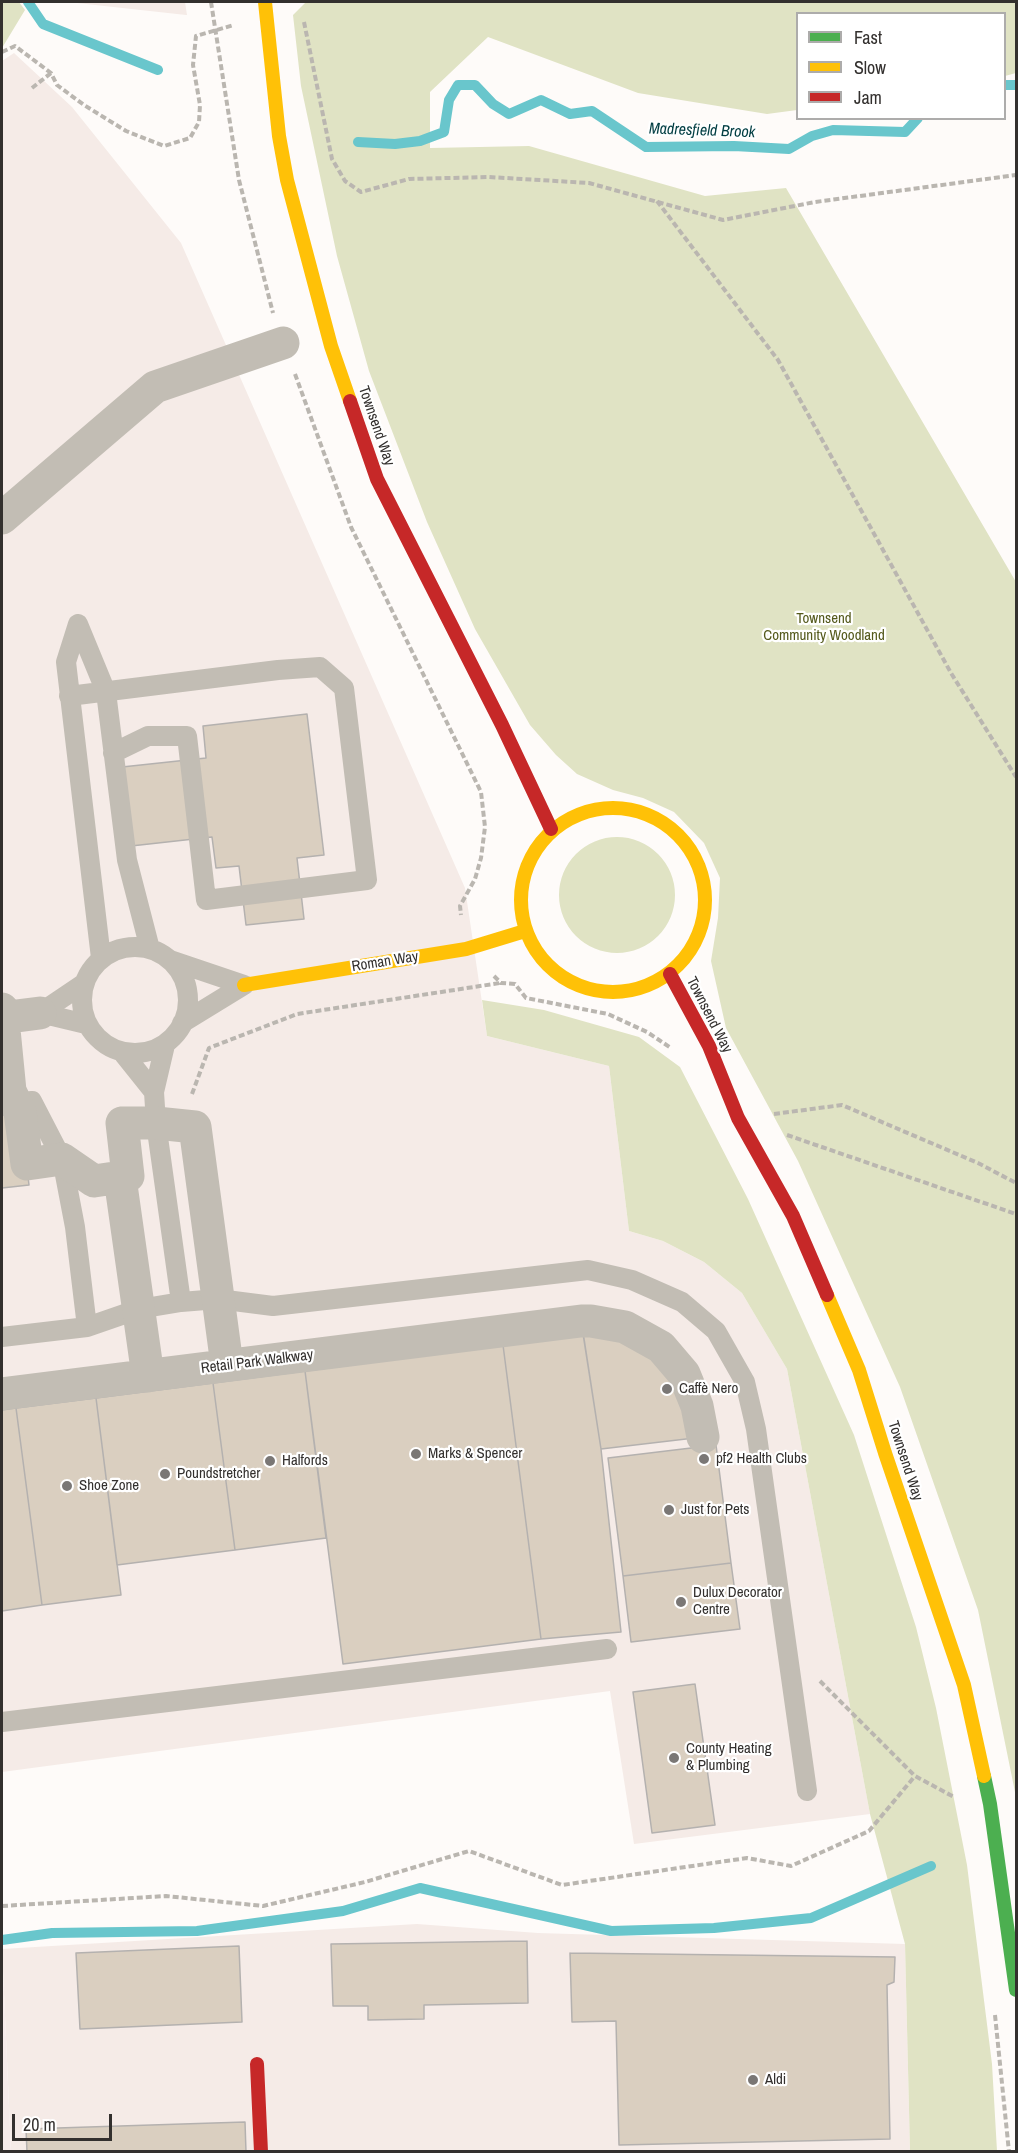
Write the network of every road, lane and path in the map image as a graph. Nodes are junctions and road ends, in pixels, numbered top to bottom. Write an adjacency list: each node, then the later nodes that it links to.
1 (211, 2): 4 (path)
2 (265, 8): 4 (path); 16 (main road, Townsend Way)
3 (302, 13): 9 (path)
4 (216, 31): 6 (path); 10 (path)
5 (2, 52): 6 (path)
6 (51, 73): 7 (path)
7 (32, 88)
8 (1017, 174): 9 (path)
9 (656, 200): 15 (path)
10 (283, 343): 11 (street); 19 (path)
11 (2, 518)
12 (106, 692): 13 (lane); 13 (lane); 14 (lane); 14 (lane)
13 (69, 696): 20 (lane)
14 (113, 753): 18 (lane)
15 (1017, 777)
16 (551, 829): 17 (main road, Townsend Way); 22 (main road, Townsend Way)
17 (525, 931): 19 (main road, Roman Way); 22 (main road, Townsend Way)
18 (150, 948): 20 (lane); 21 (lane, Roman Way)
19 (466, 949): 23 (path); 25 (main road, Roman Way)
20 (101, 958): 24 (lane)
21 (170, 960): 25 (lane, Roman Way); 28 (lane, Roman Way)
22 (670, 974): 35 (main road, Townsend Way)
23 (501, 982): 32 (path); 34 (path)
24 (83, 984): 26 (lane); 29 (lane)
25 (244, 986): 28 (lane, Roman Way)
26 (40, 1013): 27 (street); 29 (lane)
27 (2, 1015): 33 (street)
28 (182, 1023): 30 (lane, Roman Way)
29 (86, 1024): 31 (lane)
30 (165, 1045): 31 (lane); 34 (lane)
31 (122, 1053): 34 (lane)
32 (679, 1054)
33 (9, 1104): 36 (street)
34 (163, 1114): 37 (street); 40 (street); 41 (lane)
35 (738, 1118): 38 (path); 39 (path); 56 (main road, Townsend Way)
36 (62, 1159): 37 (street); 43 (lane)
37 (120, 1178): 42 (street)
38 (1017, 1183)
39 (1017, 1214)
40 (218, 1299): 41 (lane); 45 (street); 49 (lane)
41 (181, 1302): 42 (lane)
42 (139, 1309): 43 (lane); 46 (street)
43 (87, 1327): 44 (lane)
44 (2, 1336)
45 (227, 1365): 46 (street, Retail Park Walkway); 48 (street, Retail Park Walkway)
46 (148, 1376): 47 (street, Retail Park Walkway)
47 (2, 1394)
48 (703, 1437)
49 (786, 1647): 52 (path); 53 (lane)
50 (607, 1649): 51 (lane)
51 (2, 1722)
52 (915, 1776): 54 (path); 55 (path)
53 (807, 1791)
54 (961, 1800)
55 (2, 1906)
56 (1017, 1990)
57 (994, 2005): 60 (path)
58 (257, 2064): 59 (main road)
59 (261, 2151)
60 (1009, 2151)

